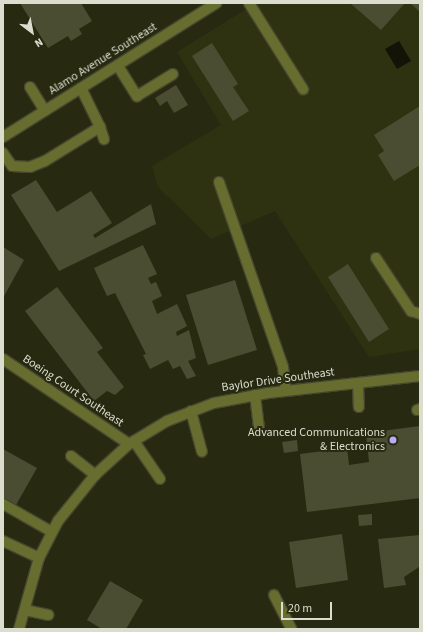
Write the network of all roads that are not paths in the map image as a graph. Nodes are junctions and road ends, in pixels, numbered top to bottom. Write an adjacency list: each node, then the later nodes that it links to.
1 (217, 3): 3 (street, Alamo Avenue Southeast)
2 (249, 3): 7 (street)
3 (118, 66): 4 (street); 6 (street, Alamo Avenue Southeast)
4 (173, 74)
5 (30, 87): 8 (street)
6 (81, 88): 8 (street, Alamo Avenue Southeast); 9 (street)
7 (303, 89)
8 (45, 111): 10 (street, Alamo Avenue Southeast)
9 (100, 127): 11 (street); 12 (street)
10 (3, 137)
11 (104, 139)
12 (3, 153)
13 (219, 182): 19 (street)
14 (376, 258): 15 (street)
15 (420, 314)
16 (3, 359): 24 (street, Boeing Court Southeast)
17 (420, 376): 18 (street, Baylor Drive Southeast)
18 (358, 383): 19 (street, Baylor Drive Southeast); 21 (street)
19 (286, 391): 20 (street, Baylor Drive Southeast)
20 (255, 395): 22 (street, Baylor Drive Southeast); 23 (street)
21 (359, 407)
22 (191, 411): 24 (street, Baylor Drive Southeast); 25 (street)
23 (258, 427)
24 (131, 443): 27 (street, Baylor Drive Southeast); 28 (street)
25 (202, 452)
26 (71, 456): 27 (street)
27 (94, 475): 30 (street, Baylor Drive Southeast)
28 (160, 479)
29 (3, 504): 30 (street)
30 (52, 532): 32 (street, Baylor Drive Southeast)
31 (3, 541): 32 (street)
32 (39, 558): 34 (street, Baylor Drive Southeast)
33 (274, 595): 37 (street)
34 (25, 610): 35 (street); 36 (street, Baylor Drive Southeast)
35 (48, 615)
36 (19, 629)
37 (291, 629)

